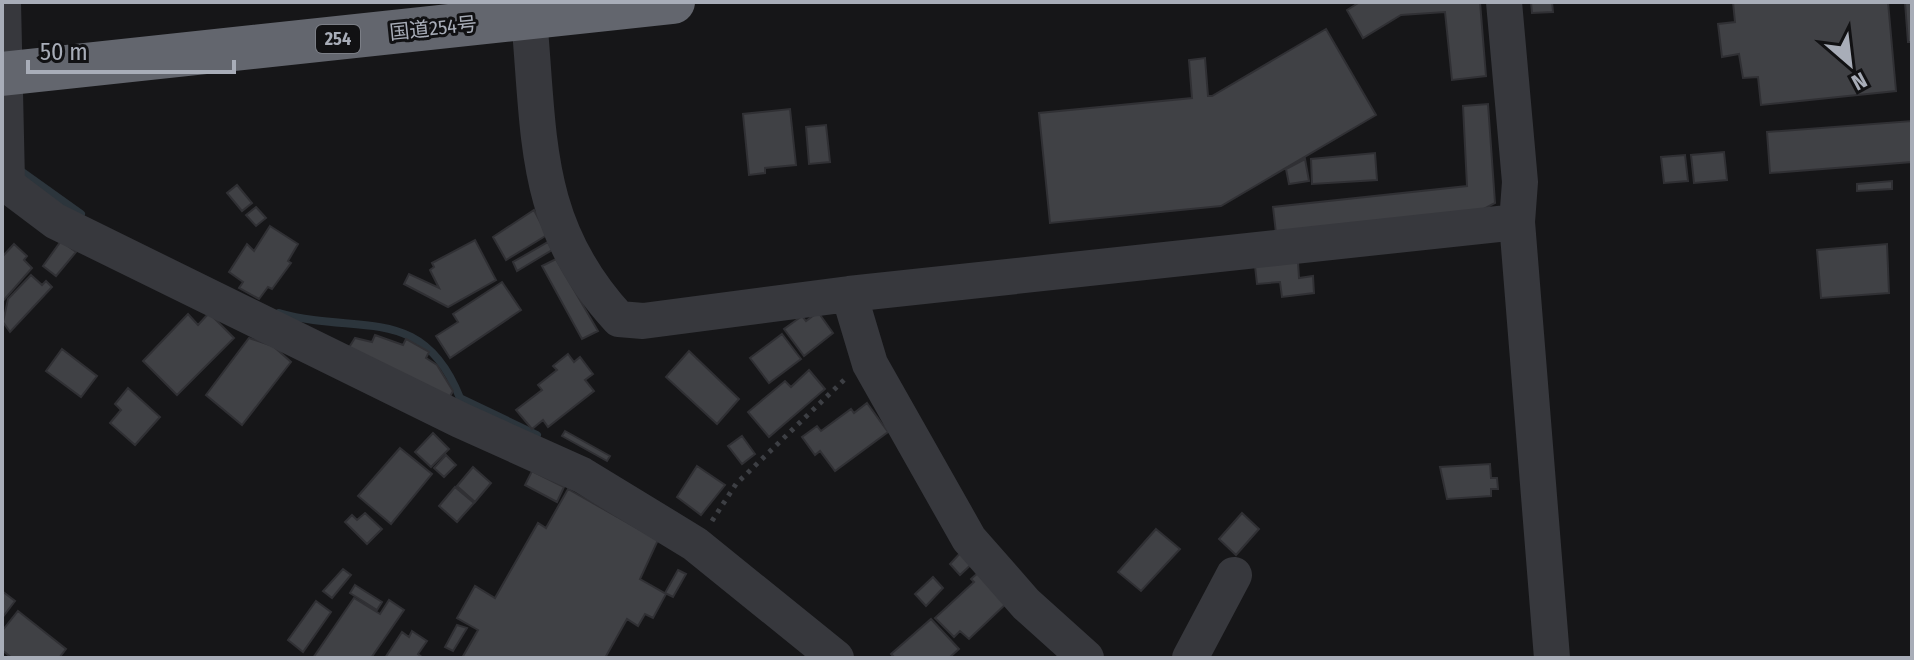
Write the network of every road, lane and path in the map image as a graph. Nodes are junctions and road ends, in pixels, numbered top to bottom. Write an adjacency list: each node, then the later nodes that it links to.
1 (3, 2): 5 (street)
2 (673, 2): 4 (highway, 国道254号 / 254)
3 (1504, 2): 7 (street)
4 (543, 12): 5 (highway, 国道254号 / 254); 8 (street)
5 (2, 74): 6 (street)
6 (4, 182): 12 (street)
7 (1517, 222): 8 (street); 15 (street)
8 (849, 294): 9 (street)
9 (870, 364): 10 (path); 13 (street)
10 (707, 527)
11 (1234, 575): 14 (street)
12 (836, 658)
13 (1086, 658)
14 (1190, 658)
15 (1552, 658)

